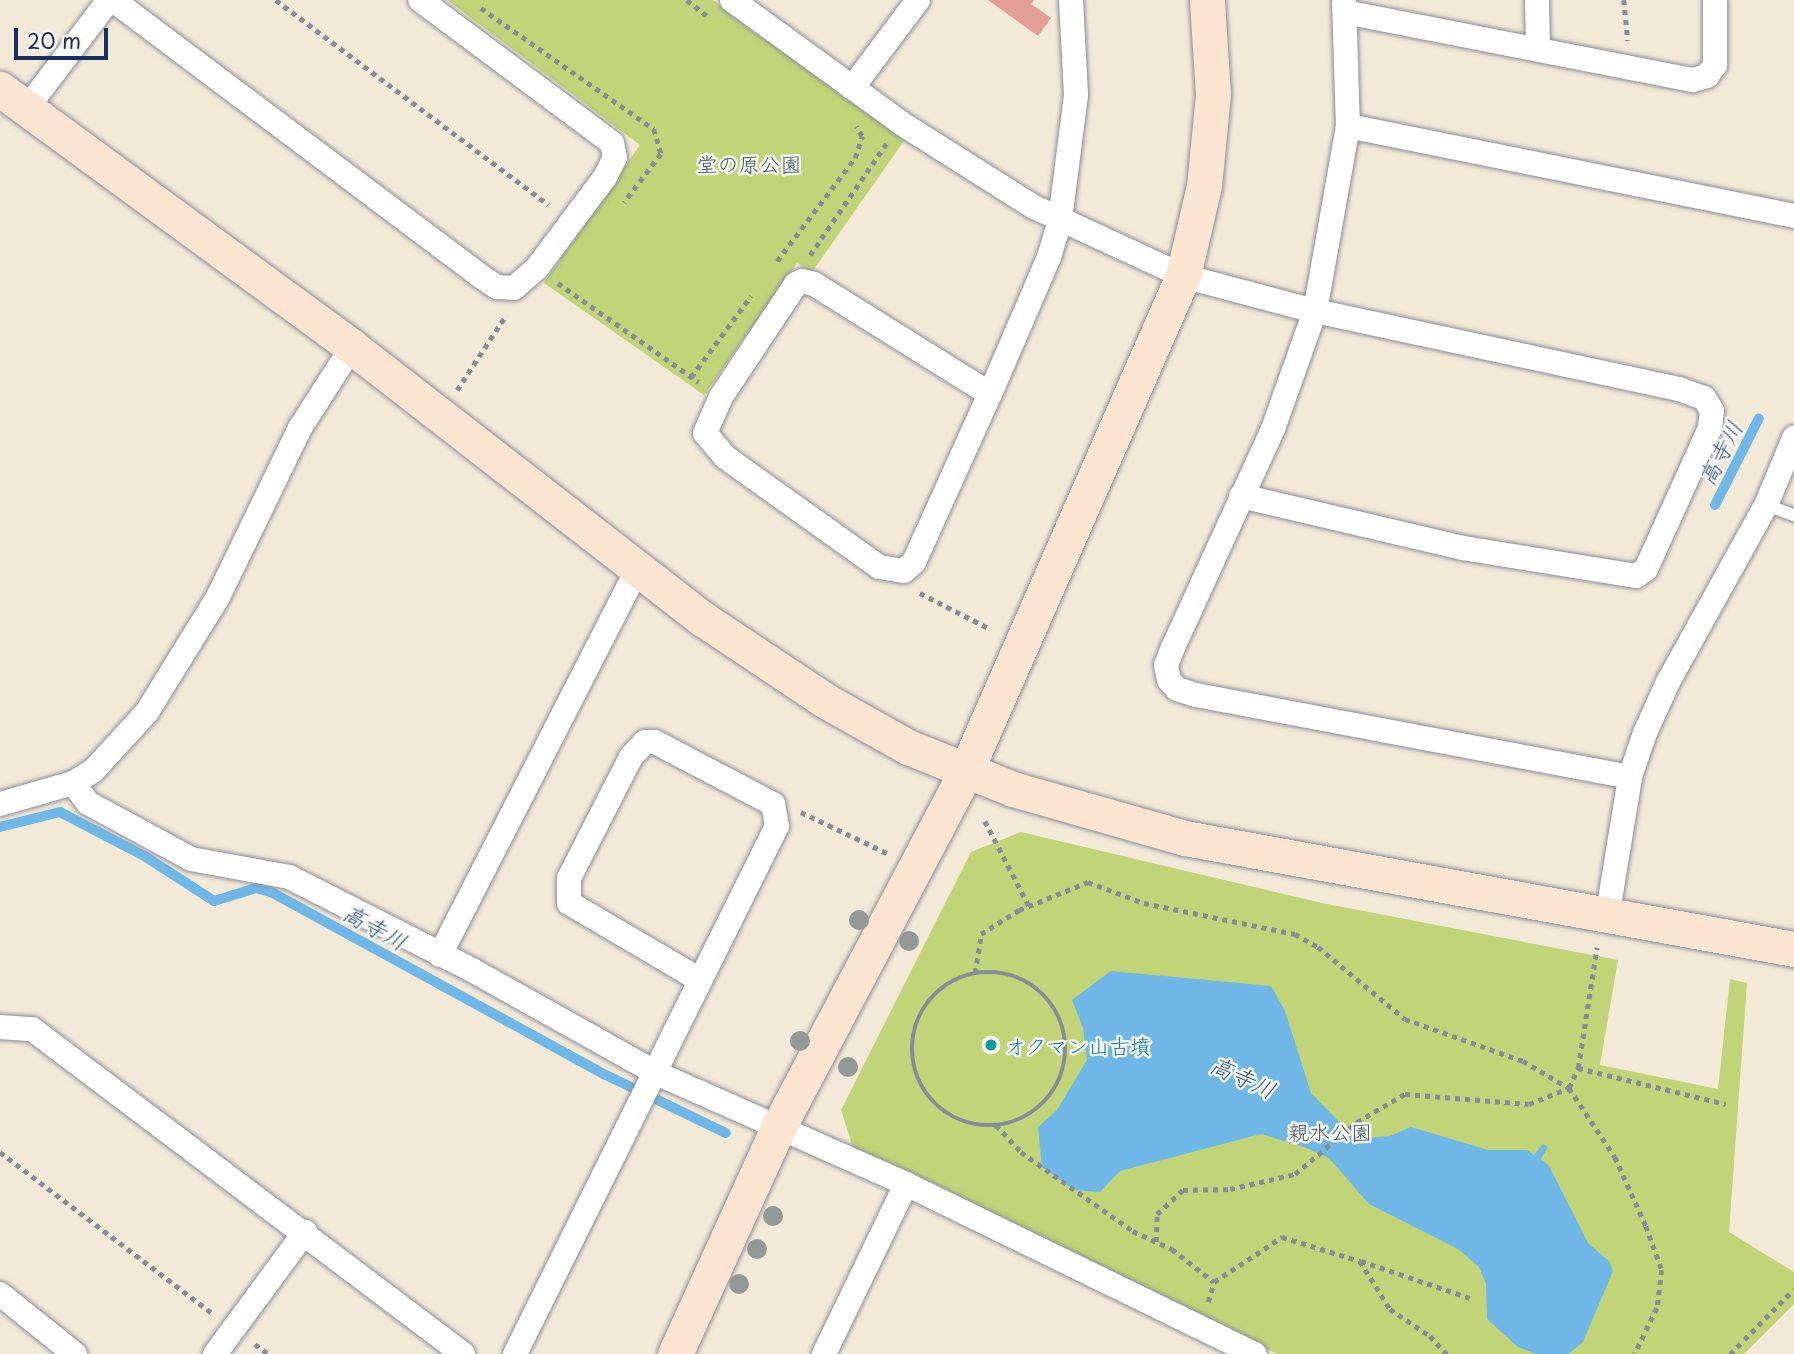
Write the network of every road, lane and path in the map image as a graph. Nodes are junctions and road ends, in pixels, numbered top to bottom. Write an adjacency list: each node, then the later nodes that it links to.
1 (111, 0): 17 (street); 29 (street)
2 (276, 0): 21 (path)
3 (421, 0): 25 (street)
4 (687, 0): 13 (path)
5 (732, 0): 16 (street)
6 (918, 0): 16 (street)
7 (1071, 0): 23 (street)
8 (1207, 0): 26 (street)
9 (1537, 0): 14 (street)
10 (1624, 0): 15 (path)
11 (1715, 0): 15 (street)
12 (1344, 6): 14 (street); 20 (street)
13 (720, 24)
14 (1538, 47): 15 (street)
15 (1623, 67)
16 (852, 88): 19 (street)
17 (13, 98): 31 (street)
18 (849, 119): 24 (path)
19 (901, 123): 23 (street); 27 (path)
20 (1348, 126): 22 (street); 30 (street)
21 (558, 212)
22 (1794, 216)
23 (1060, 220): 26 (street); 34 (street)
24 (775, 263)
25 (537, 268): 29 (street); 32 (path)
26 (1183, 276): 30 (street); 43 (street)
27 (802, 281): 34 (street); 35 (street)
28 (759, 285): 32 (path)
29 (514, 288): 33 (path)
30 (1315, 312): 37 (street); 37 (street)
31 (352, 347): 40 (street); 45 (street)
32 (691, 377): 35 (path)
33 (454, 394)
34 (990, 394): 41 (street)
35 (721, 397): 41 (street)
36 (1794, 438): 38 (street)
37 (1241, 496): 44 (street)
38 (1766, 505): 39 (lane); 44 (street)
39 (1794, 515)
40 (638, 568): 43 (street); 53 (street)
41 (904, 571): 42 (path)
42 (990, 629)
43 (965, 773): 51 (street); 62 (street)
44 (1630, 777): 51 (street)
45 (73, 783): 46 (street); 53 (street)
46 (0, 804)
47 (778, 814): 49 (path); 55 (street); 55 (street)
48 (985, 821): 50 (path)
49 (888, 853)
50 (1030, 906): 54 (path); 59 (path)
51 (1603, 926): 52 (street); 57 (path)
52 (1794, 948)
53 (440, 955): 58 (street)
54 (975, 973): 61 (path); 61 (path)
55 (700, 980): 58 (street)
56 (0, 1027): 65 (street)
57 (1578, 1068): 59 (path); 60 (path)
58 (656, 1073): 62 (street); 77 (street)
59 (1569, 1088): 66 (path); 81 (path)
60 (1726, 1104)
61 (996, 1125): 66 (path)
62 (779, 1126): 64 (street); 78 (street)
63 (0, 1152): 71 (path)
64 (906, 1184): 72 (street); 79 (street)
65 (305, 1232): 71 (street); 76 (street)
66 (1156, 1242): 67 (path)
67 (1360, 1261): 70 (path); 80 (path)
68 (1794, 1289): 82 (path)
69 (0, 1294): 73 (street)
70 (1470, 1298)
71 (232, 1327): 74 (street); 75 (path)
72 (828, 1353)
73 (75, 1354)
74 (215, 1354)
75 (269, 1354)
76 (463, 1354)
77 (515, 1354)
78 (675, 1354)
79 (1255, 1354)
80 (1447, 1354)
81 (1635, 1354)
82 (1730, 1354)

